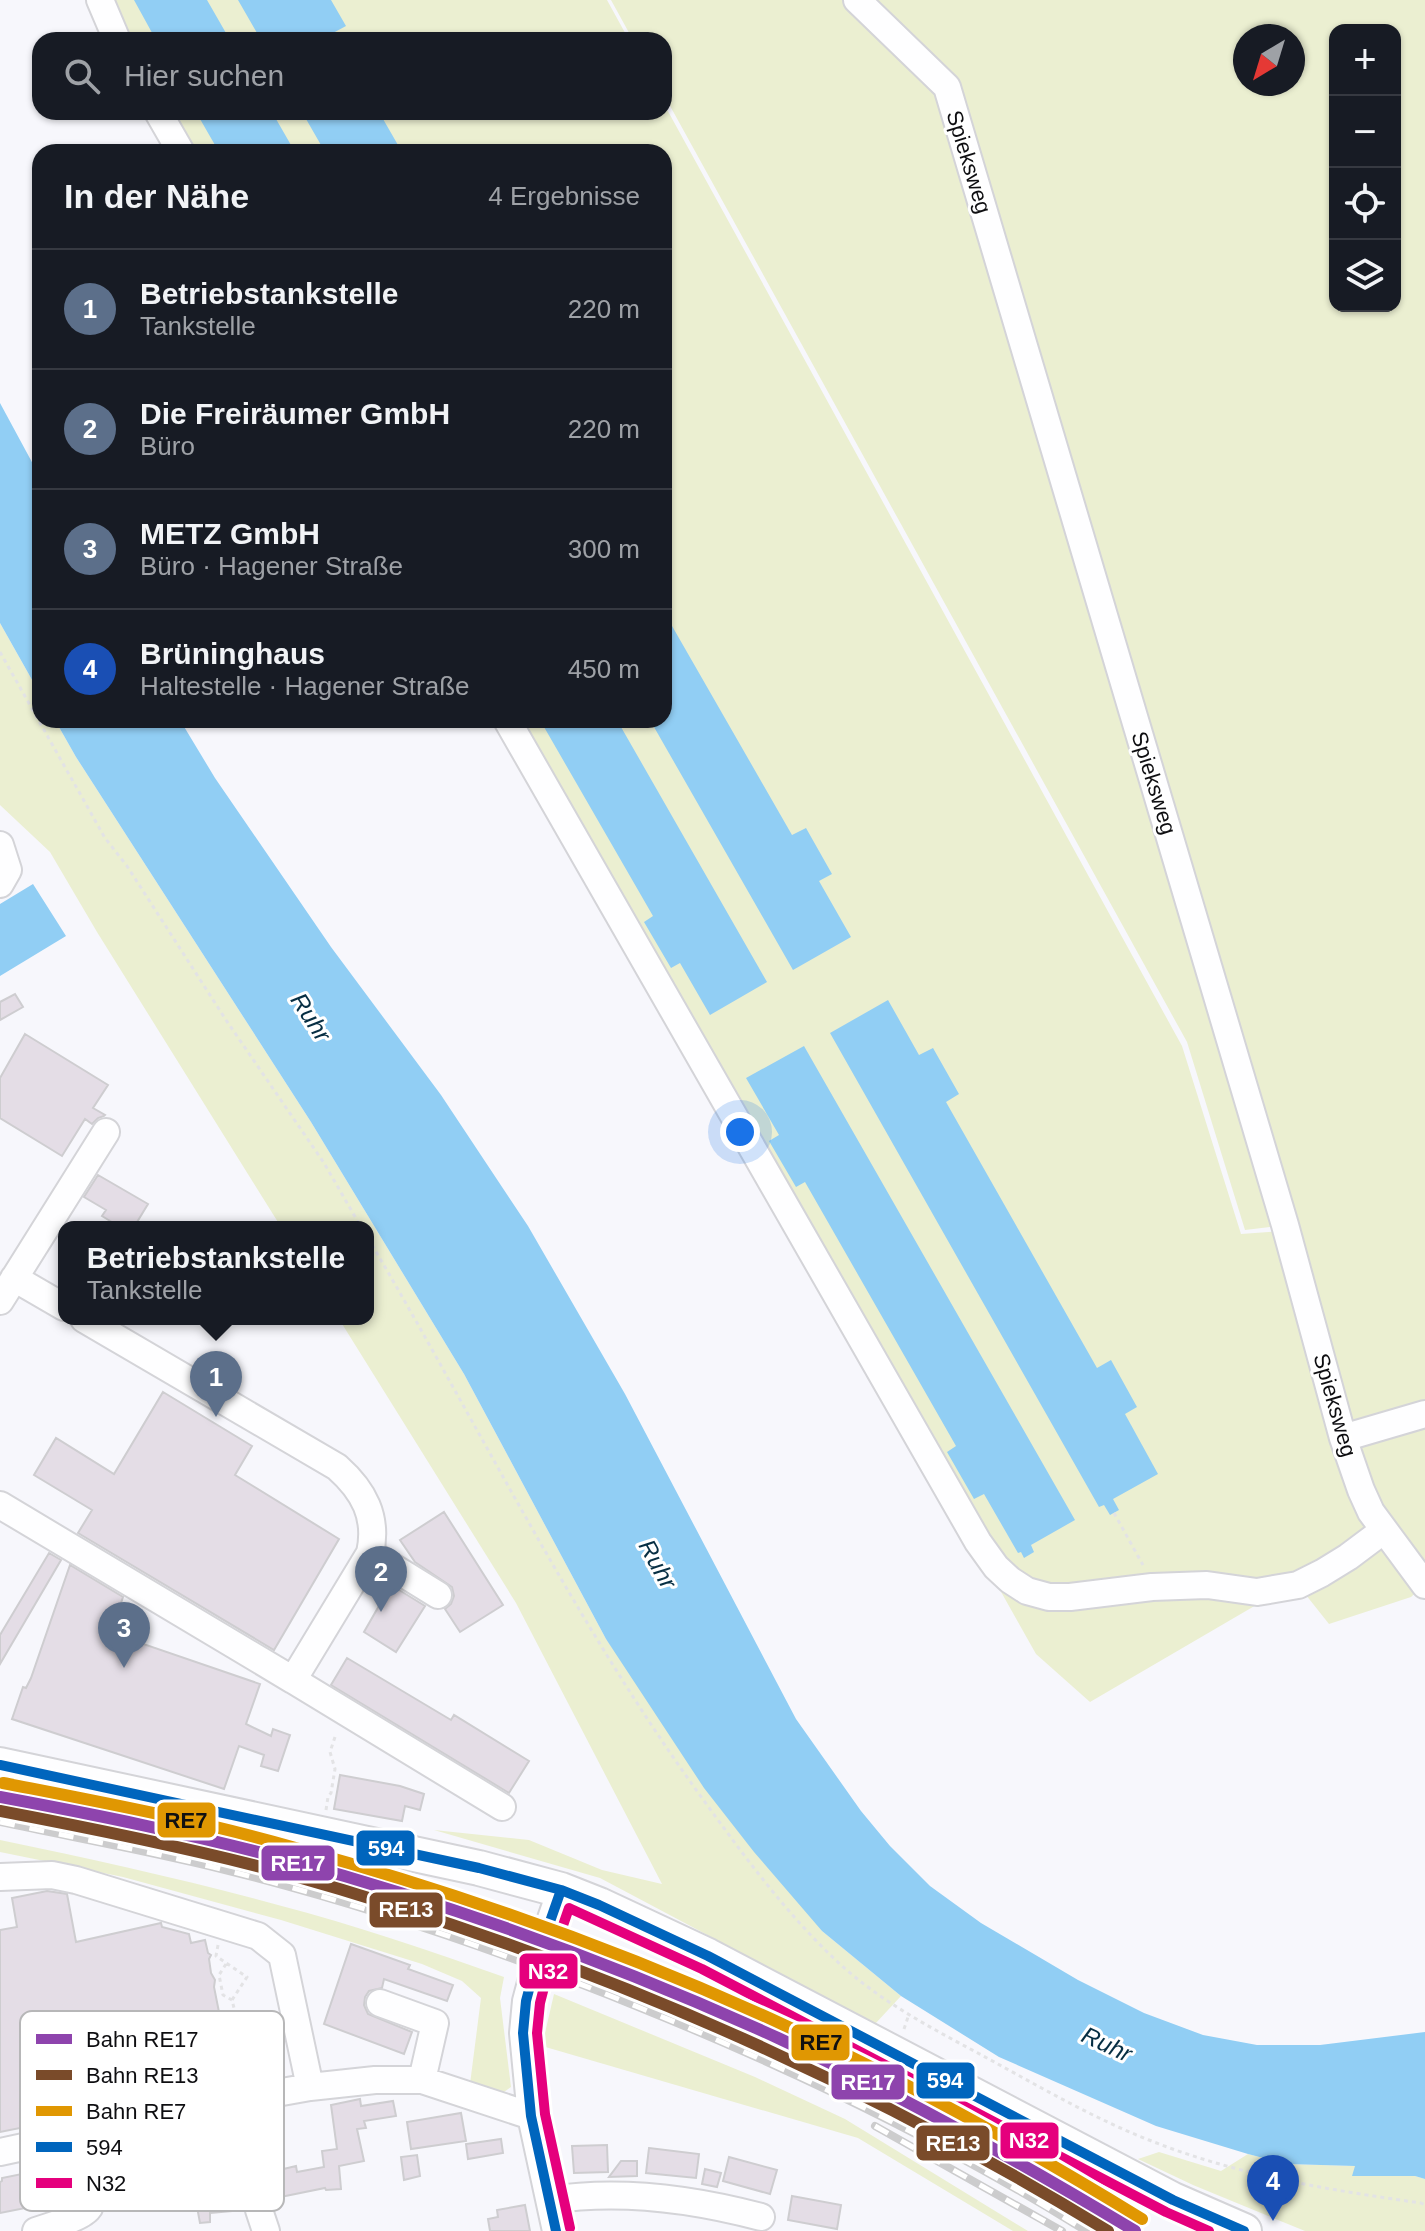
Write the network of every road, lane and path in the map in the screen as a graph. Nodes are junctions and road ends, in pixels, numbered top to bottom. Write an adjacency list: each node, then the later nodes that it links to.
1 (100, 0): 3 (street)
2 (857, 0): 20 (street, Spieksweg)
3 (114, 32)
4 (163, 120): 5 (street)
5 (176, 144)
6 (0, 652): 7 (path)
7 (32, 709)
8 (43, 728): 13 (path)
9 (512, 728): 26 (street)
10 (0, 845): 11 (street)
11 (4, 877)
12 (106, 1132): 15 (street)
13 (358, 1221)
14 (374, 1249): 47 (path)
15 (14, 1278): 16 (street); 17 (street)
16 (0, 1301)
17 (58, 1304)
18 (94, 1325): 24 (street)
19 (1425, 1414): 20 (street)
20 (1343, 1438): 23 (street, Spieksweg)
21 (0, 1505): 28 (street)
22 (1114, 1513): 26 (path)
23 (1384, 1530): 25 (street, Spieksweg); 26 (street)
24 (370, 1553): 27 (street); 28 (street)
25 (1425, 1585)
26 (1152, 1587)
27 (438, 1595)
28 (293, 1680): 29 (street)
29 (344, 1711): 31 (path); 32 (street)
30 (0, 1765): 34 (main road)
31 (326, 1806)
32 (502, 1807)
33 (0, 1877): 35 (street)
34 (561, 1890): 43 (street); 52 (main road)
35 (222, 1925): 36 (path); 41 (street)
36 (226, 1963): 37 (path); 37 (path)
37 (232, 2000): 39 (path)
38 (380, 2003): 40 (street)
39 (234, 2011)
40 (422, 2080): 41 (street); 43 (street)
41 (310, 2087): 42 (street)
42 (284, 2092)
43 (531, 2116): 46 (street)
44 (20, 2148): 45 (street)
45 (0, 2152)
46 (550, 2200): 49 (street); 51 (street)
47 (1425, 2205)
48 (86, 2211): 50 (street)
49 (761, 2217)
50 (36, 2231)
51 (556, 2231)
52 (1244, 2231)

